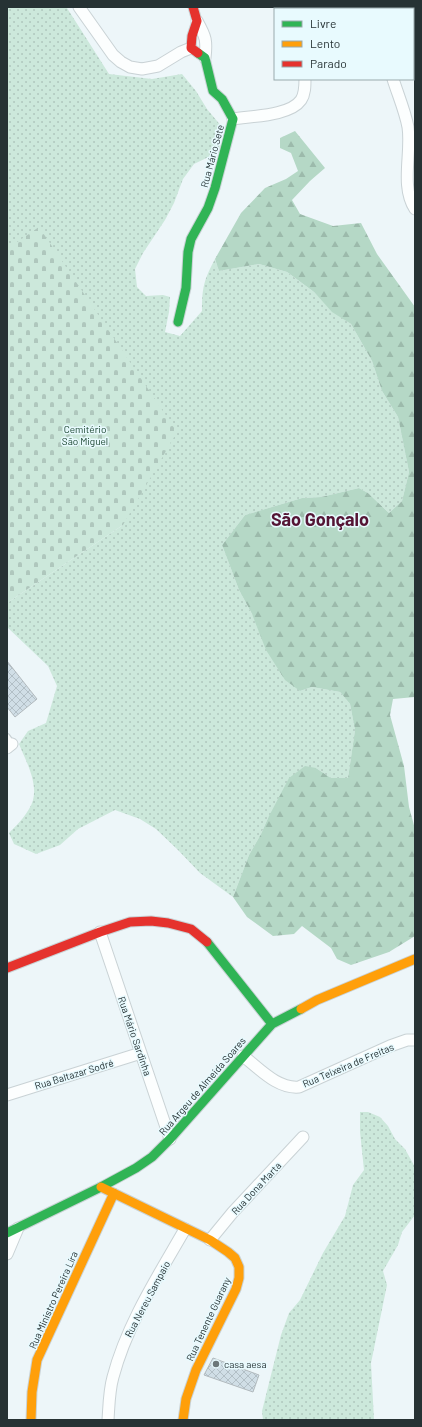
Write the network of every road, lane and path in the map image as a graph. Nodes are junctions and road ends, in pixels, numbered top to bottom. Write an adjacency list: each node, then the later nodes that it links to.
1 (79, 7): 4 (street)
2 (193, 7): 3 (street)
3 (197, 21): 4 (street); 5 (street)
4 (191, 48): 5 (street)
5 (205, 58): 8 (street, Rua Mário Sete)
6 (305, 80): 8 (street)
7 (393, 80): 9 (street)
8 (233, 119): 10 (street, Rua Mário Sete)
9 (415, 209)
10 (178, 322)
11 (100, 932): 13 (street); 14 (street); 16 (street, Rua Mário Sardinha)
12 (415, 960): 14 (street, Rua Argeu de Almeida Soares)
13 (7, 968)
14 (272, 1024): 17 (street, Rua Argeu de Almeida Soares)
15 (415, 1040): 17 (street, Rua Teixeira de Freitas)
16 (142, 1053): 18 (street, Rua Baltazar Sodré); 20 (street, Rua Mário Sardinha)
17 (243, 1056): 20 (street, Rua Argeu de Almeida Soares)
18 (7, 1095)
19 (303, 1137): 26 (street, Rua Dona Marta)
20 (170, 1140): 21 (street, Rua Argeu de Almeida Soares)
21 (101, 1187): 22 (street, Rua Tenente Guarany); 23 (street, Rua Argeu de Almeida Soares)
22 (114, 1193): 24 (street, Rua Tenente Guarany); 28 (street, Rua Ministro Pereira Líra)
23 (18, 1228): 25 (street, Rua Argeu de Almeida Soares); 27 (street)
24 (185, 1229): 26 (street, Rua Tenente Guarany); 29 (street, Rua Nereu Sampaio)
25 (7, 1233)
26 (210, 1240): 30 (street, Rua Tenente Guarany)
27 (7, 1254)
28 (31, 1420)
29 (108, 1420)
30 (183, 1420)

